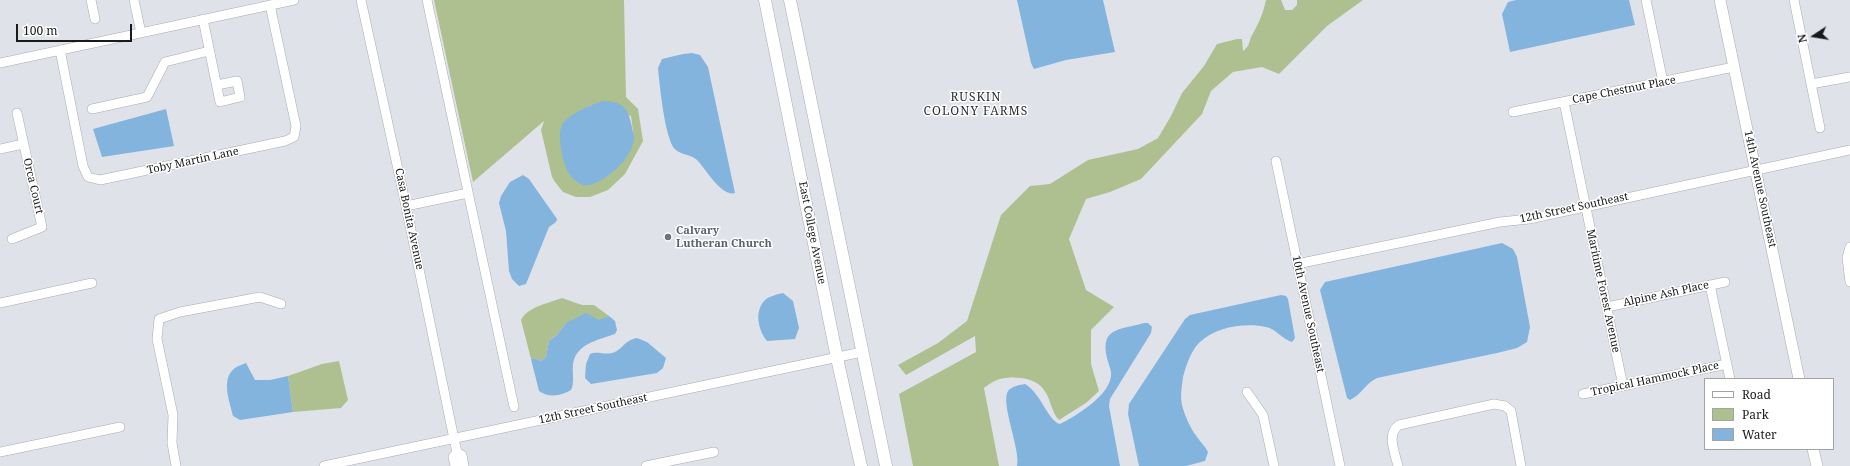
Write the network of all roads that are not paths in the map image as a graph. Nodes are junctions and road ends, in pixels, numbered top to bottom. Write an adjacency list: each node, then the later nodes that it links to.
1 (91, 0): 12 (street)
2 (134, 0): 14 (street)
3 (292, 0): 11 (street)
4 (361, 0): 34 (street, Casa Bonita Avenue)
5 (427, 0): 33 (street)
6 (765, 0): 47 (main road, East College Avenue)
7 (790, 0): 46 (main road)
8 (1646, 0): 20 (street)
9 (1720, 0): 18 (street, 14th Avenue Southeast)
10 (1794, 0): 21 (street)
11 (270, 5): 13 (street); 15 (street, Toby Martin Lane)
12 (95, 19)
13 (203, 19): 14 (street); 16 (street)
14 (141, 33): 15 (street)
15 (60, 50): 17 (street)
16 (209, 51): 22 (street); 24 (street)
17 (0, 63)
18 (1734, 67): 20 (street, Cape Chestnut Place); 32 (street, 14th Avenue Southeast)
19 (1850, 77): 21 (street)
20 (1663, 82): 23 (street, Cape Chestnut Place)
21 (1811, 84): 27 (street)
22 (217, 86): 22 (street)
23 (1564, 102): 25 (street, Cape Chestnut Place); 35 (street, Maritime Forest Avenue)
24 (92, 109)
25 (1513, 112)
26 (17, 113): 28 (street, Orca Court)
27 (1820, 128)
28 (23, 144): 29 (street); 36 (street, Orca Court)
29 (0, 149)
30 (1850, 150): 32 (street, 12th Street Southeast)
31 (1276, 161): 38 (street, 10th Avenue Southeast)
32 (1756, 169): 35 (street, 12th Street Southeast); 50 (street, 14th Avenue Southeast)
33 (468, 193): 34 (street); 54 (street)
34 (406, 206): 56 (street, Casa Bonita Avenue)
35 (1585, 207): 38 (street, 12th Street Southeast); 45 (street, Maritime Forest Avenue)
36 (12, 239)
37 (1850, 247): 40 (street)
38 (1297, 264): 71 (street, 10th Avenue Southeast)
39 (1725, 282): 42 (street, Alpine Ash Place)
40 (1850, 282)
41 (92, 283): 43 (street)
42 (1710, 285): 45 (street, Alpine Ash Place); 48 (street)
43 (0, 302)
44 (281, 304): 63 (street)
45 (1607, 307): 51 (street, Maritime Forest Avenue)
46 (862, 352): 47 (street, 12th Street Southeast); 69 (main road)
47 (838, 358): 56 (street, 12th Street Southeast); 68 (main road, East College Avenue)
48 (1727, 364): 49 (street); 51 (street, Tropical Hammock Place)
49 (1730, 378)
50 (1799, 378)
51 (1623, 386): 53 (street, Tropical Hammock Place)
52 (1247, 392): 70 (street)
53 (1582, 394)
54 (514, 407)
55 (120, 426): 58 (street)
56 (454, 439): 59 (street, Casa Bonita Avenue); 61 (street, 12th Street Southeast)
57 (1813, 450): 74 (street)
58 (0, 452)
59 (457, 452): 65 (street); 66 (street)
60 (714, 452): 62 (street)
61 (357, 463): 64 (street, 12th Street Southeast)
62 (662, 464): 67 (street)
63 (176, 466)
64 (324, 466)
65 (455, 466)
66 (464, 466)
67 (646, 466)
68 (861, 466)
69 (886, 466)
70 (1274, 466)
71 (1340, 466)
72 (1398, 466): 73 (street)
73 (1521, 466)
74 (1817, 466)

